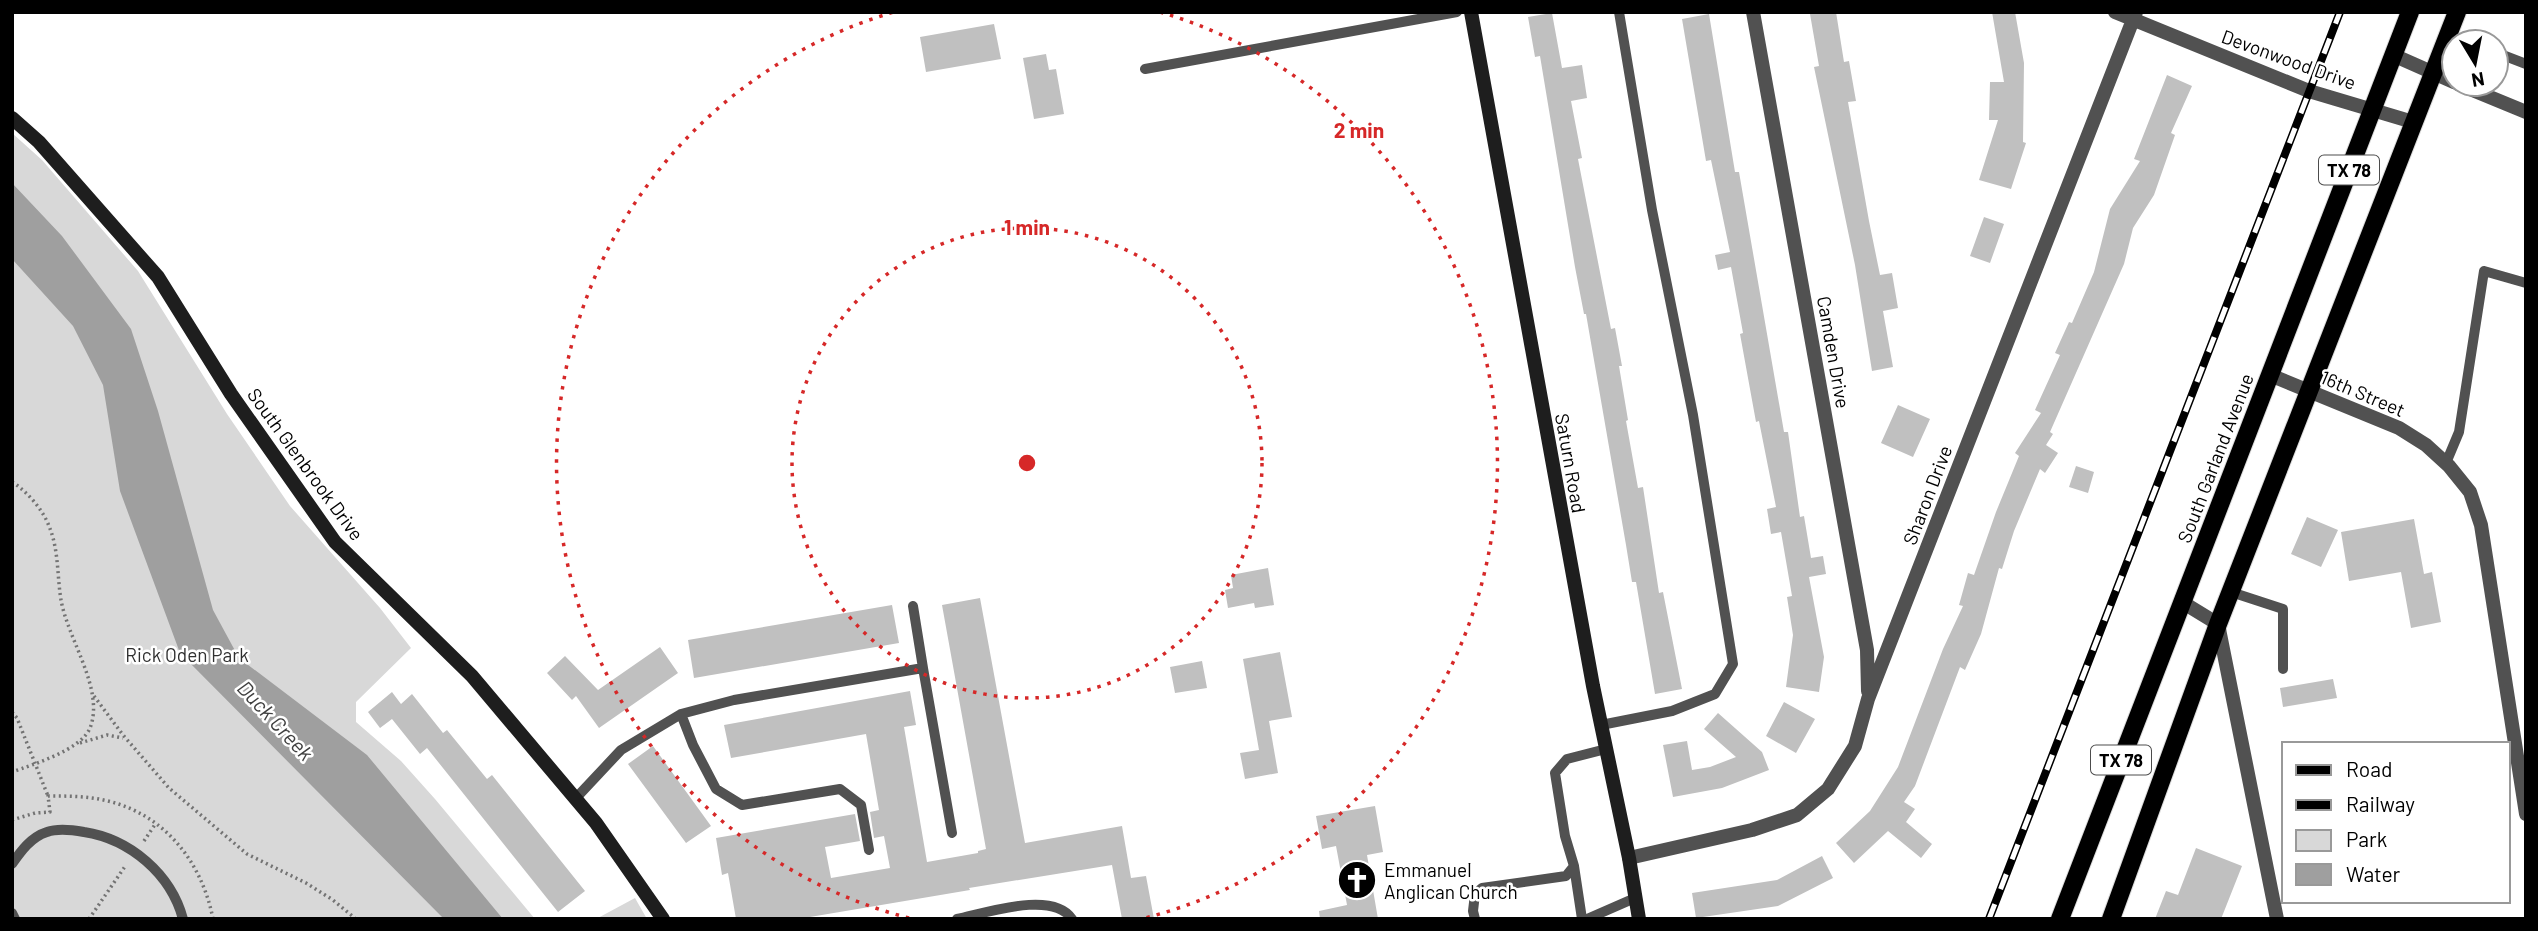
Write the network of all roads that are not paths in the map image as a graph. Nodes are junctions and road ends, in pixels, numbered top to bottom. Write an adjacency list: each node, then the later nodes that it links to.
1 (1457, 12): 10 (lane)
2 (1471, 12): 30 (street, Saturn Road)
3 (1619, 12): 30 (lane)
4 (1753, 12): 28 (street, Camden Drive)
5 (2115, 12): 8 (street, Devonwood Drive)
6 (2410, 12): 9 (main road, South Garland Avenue / TX 78)
7 (2457, 12): 11 (main road, TX 78)
8 (2134, 16): 14 (street, Devonwood Drive); 28 (street, Sharon Drive)
9 (2393, 55): 11 (street); 14 (main road, South Garland Avenue / TX 78)
10 (1145, 69)
11 (2433, 74): 12 (street); 17 (main road, TX 78)
12 (2440, 77)
13 (2499, 98): 15 (street)
14 (2373, 109): 17 (street, Devonwood Drive); 19 (main road, South Garland Avenue / TX 78)
15 (2526, 113)
16 (12, 118): 32 (street, South Glenbrook Drive)
17 (2413, 122): 20 (main road, TX 78)
18 (2526, 283): 21 (lane)
19 (2270, 375): 20 (street, 16th Street); 23 (main road, South Garland Avenue / TX 78)
20 (2309, 392): 21 (street, 16th Street); 22 (main road, TX 78)
21 (2446, 463): 33 (street, 16th Street)
22 (2231, 592): 25 (main road, TX 78); 27 (lane)
23 (2182, 601): 25 (street); 49 (main road, South Garland Avenue / TX 78)
24 (913, 606): 26 (lane)
25 (2218, 624): 50 (main road, TX 78); 51 (street)
26 (923, 668): 29 (lane); 34 (lane)
27 (2283, 669)
28 (1868, 699): 36 (street, Sharon Drive)
29 (681, 714): 32 (lane); 35 (lane)
30 (1601, 725): 31 (street, Saturn Road)
31 (1606, 748): 36 (street, Saturn Road); 38 (lane)
32 (576, 798): 43 (street, South Glenbrook Drive)
33 (2526, 814)
34 (952, 833)
35 (869, 850)
36 (1629, 858): 39 (street, Saturn Road)
37 (12, 864): 42 (lane)
38 (1574, 866): 46 (lane); 47 (lane)
39 (1635, 898): 47 (lane); 48 (street, Saturn Road)
40 (12, 913): 41 (lane)
41 (15, 919)
42 (183, 919)
43 (663, 919)
44 (957, 919): 45 (lane)
45 (1072, 919)
46 (1475, 919)
47 (1584, 919)
48 (1639, 919)
49 (2060, 919)
50 (2111, 919)
51 (2277, 919)

